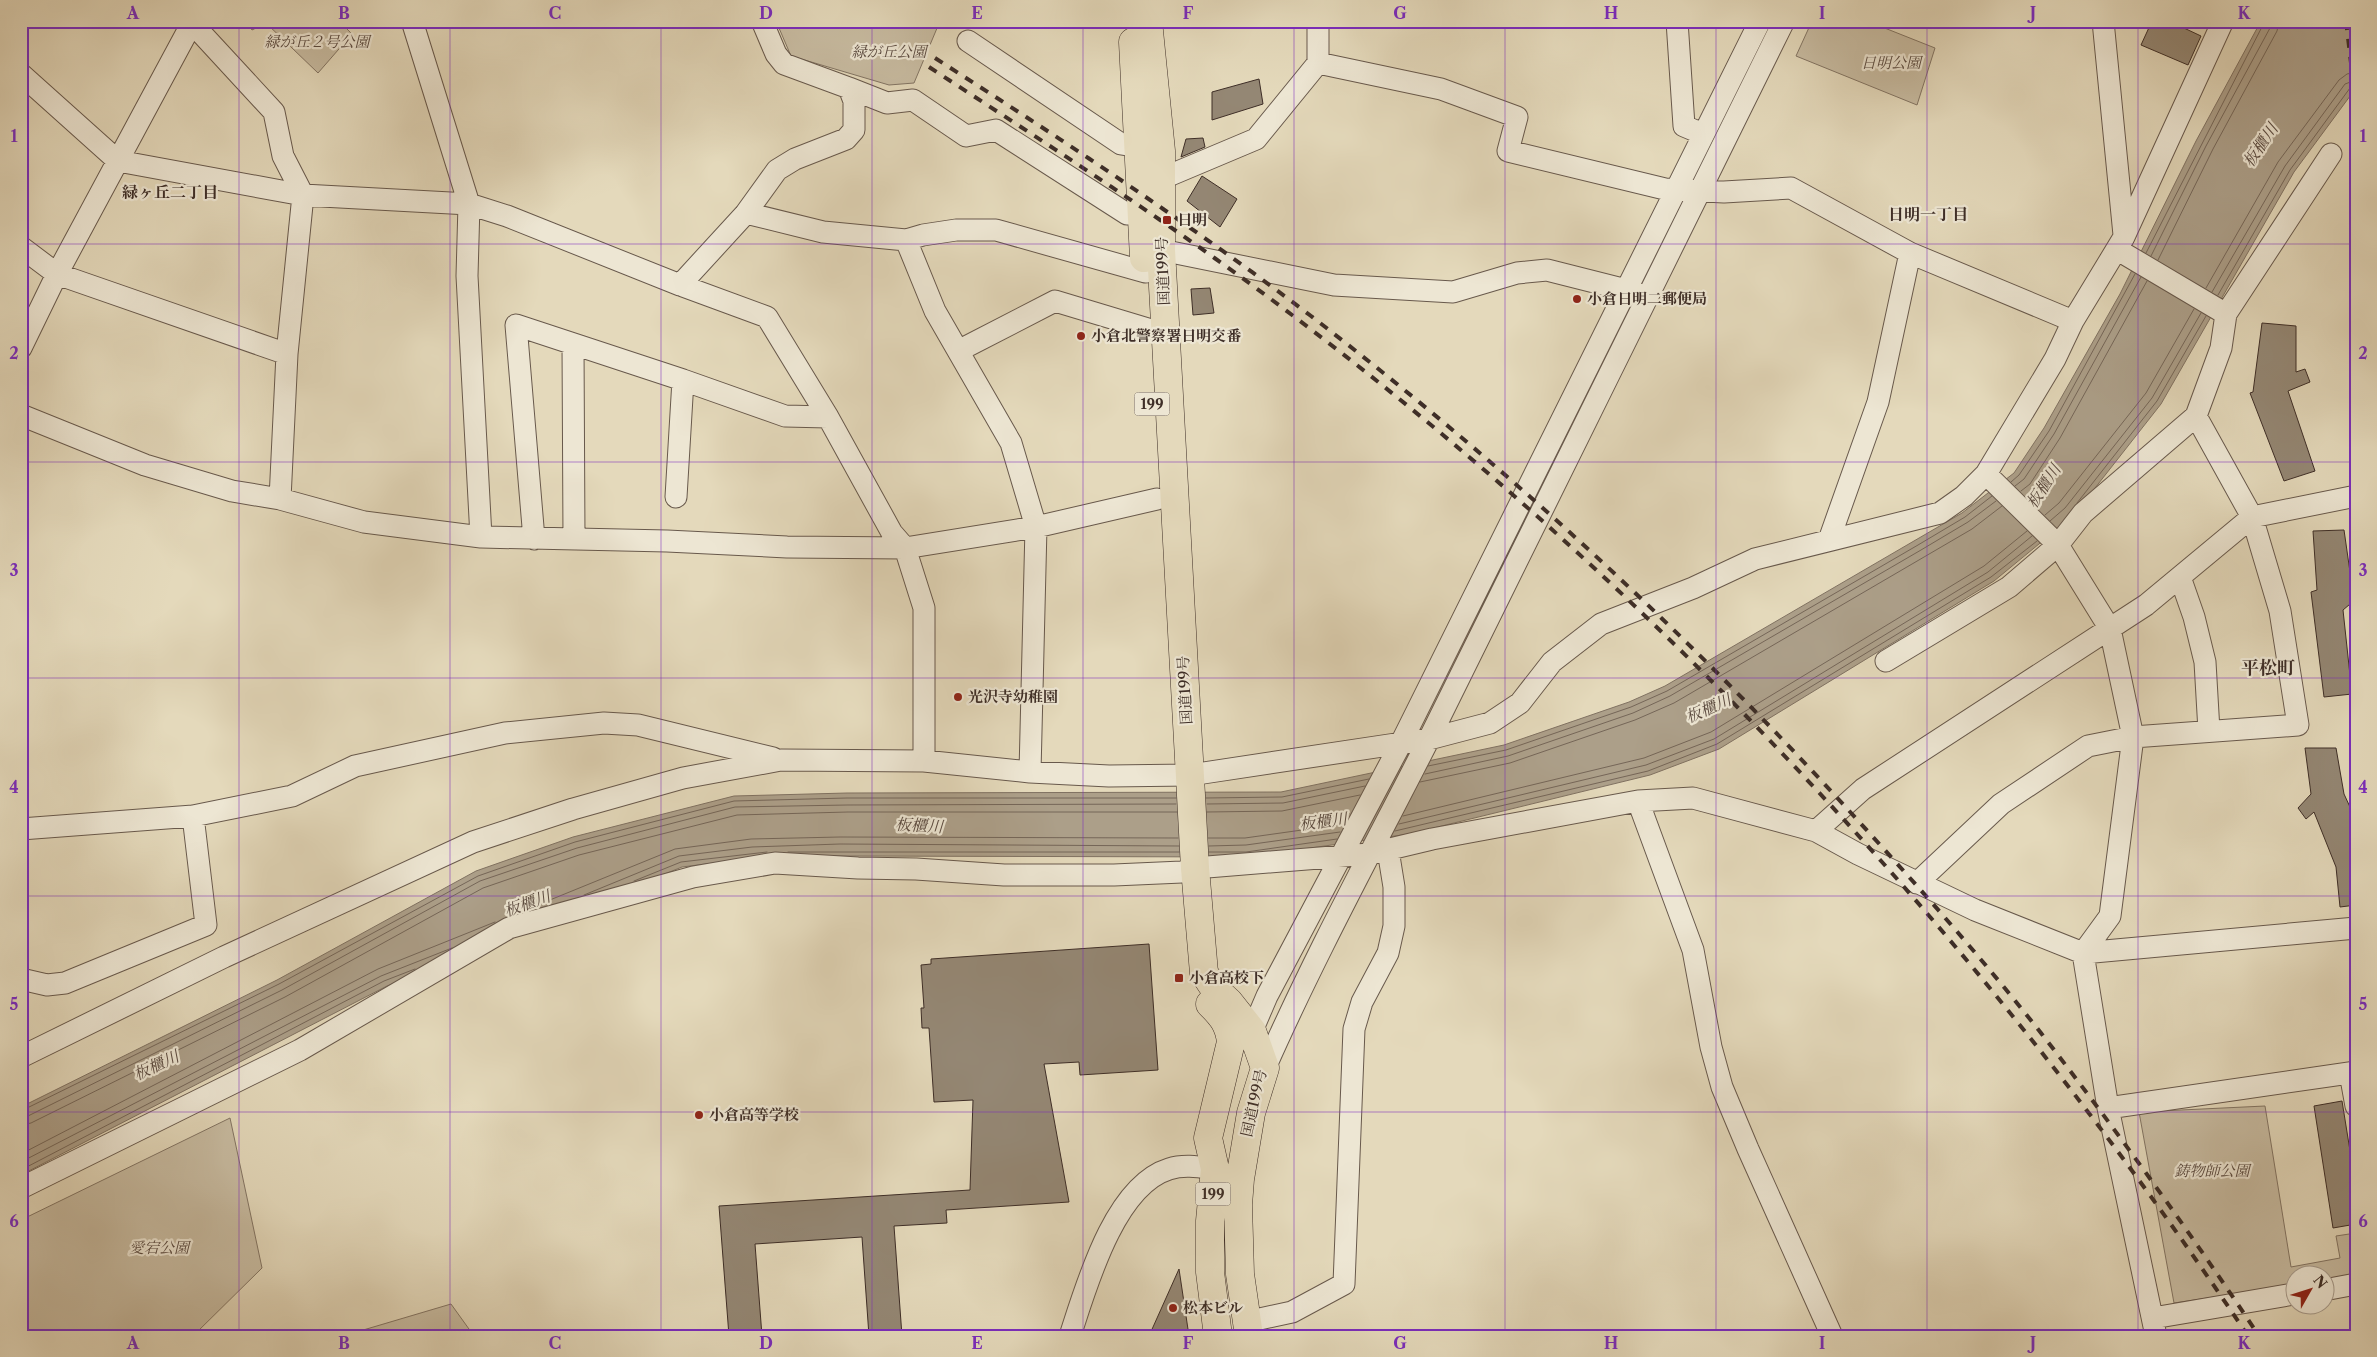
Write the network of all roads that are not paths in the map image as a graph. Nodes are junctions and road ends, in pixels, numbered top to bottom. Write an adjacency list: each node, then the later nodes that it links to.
1 (412, 21): 24 (street)
2 (762, 21): 15 (street)
3 (1132, 21): 17 (highway, 国道199号 / 199)
4 (1148, 21): 17 (highway, 国道199号 / 199)
5 (1318, 21): 13 (street)
6 (1677, 21): 16 (street)
7 (1760, 21): 16 (street)
8 (1784, 21): 22 (street)
9 (2103, 21): 29 (street)
10 (2223, 21): 29 (street)
11 (191, 22): 19 (street); 23 (street)
12 (968, 41): 17 (street)
13 (1318, 63): 20 (street); 21 (street)
14 (21, 74): 19 (street)
15 (849, 88): 25 (street); 26 (street)
16 (1702, 134): 21 (street)
17 (1150, 149): 20 (highway, 国道199号 / 199); 32 (highway, 国道199号 / 199)
18 (2331, 154): 36 (street)
19 (118, 161): 23 (street); 33 (street)
20 (1161, 179): 30 (highway, 国道199号 / 199)
21 (1675, 189): 22 (street); 35 (street)
22 (1699, 190): 31 (street); 35 (street)
23 (303, 196): 24 (street); 42 (street)
24 (469, 204): 34 (street); 54 (street)
25 (746, 214): 27 (street); 34 (street)
26 (1127, 214)
27 (906, 240): 32 (street); 41 (street)
28 (21, 247): 33 (street)
29 (2125, 248): 36 (street); 37 (street)
30 (1161, 250): 32 (street); 35 (street); 70 (highway, 国道199号 / 199)
31 (1910, 253): 37 (street); 57 (street)
32 (1145, 272): 38 (highway, 国道199号 / 199)
33 (57, 274): 40 (street); 42 (street)
34 (680, 285): 46 (street)
35 (1636, 293): 65 (street); 66 (street)
36 (2222, 312): 45 (street)
37 (2073, 321): 47 (street)
38 (1148, 329): 41 (street); 51 (highway, 国道199号 / 199)
39 (573, 344): 43 (street); 55 (street); 56 (street)
40 (21, 348)
41 (958, 352): 53 (street)
42 (287, 354): 50 (street)
43 (683, 380): 46 (street); 49 (street)
44 (21, 416): 50 (street)
45 (2196, 416): 52 (street); 58 (street)
46 (828, 418): 59 (street)
47 (1992, 480): 57 (street); 58 (street)
48 (2356, 496): 52 (street)
49 (676, 497)
50 (280, 499): 54 (street)
51 (1157, 499): 53 (street); 70 (highway, 国道199号 / 199)
52 (2252, 516): 60 (street); 63 (street)
53 (1036, 528): 59 (street); 69 (street)
54 (481, 537): 55 (street)
55 (534, 538): 56 (street)
56 (574, 539): 59 (street)
57 (1829, 540): 65 (street)
58 (2055, 543): 61 (street); 62 (street)
59 (905, 548): 68 (street)
60 (2180, 577): 61 (street); 63 (street)
61 (2110, 629): 64 (street); 74 (street)
62 (1886, 661)
63 (2209, 731): 64 (street)
64 (2133, 737): 78 (street); 80 (street)
65 (1424, 748): 66 (street); 75 (street)
66 (1396, 752): 70 (street); 76 (street)
67 (781, 760): 68 (street); 72 (street); 86 (street)
68 (924, 761): 69 (street)
69 (1030, 772): 70 (street)
70 (1183, 780): 77 (highway, 国道199号 / 199)
71 (1638, 801): 74 (street); 75 (street); 100 (street)
72 (193, 816): 73 (street); 81 (street)
73 (21, 830)
74 (1816, 831): 78 (street)
75 (1377, 849): 76 (street); 83 (street); 97 (street)
76 (1343, 852): 77 (street); 82 (street)
77 (1188, 865): 84 (highway, 国道199号 / 199); 92 (street)
78 (1917, 882): 80 (street)
79 (2356, 928): 80 (street)
80 (2083, 953): 90 (street)
81 (21, 979)
82 (1267, 996): 84 (street); 85 (street)
83 (1292, 1008): 85 (street); 87 (street)
84 (1226, 1010): 85 (highway, 国道199号 / 199); 91 (highway, 国道199号 / 199)
85 (1252, 1031): 87 (highway, 国道199号 / 199); 91 (highway)
86 (21, 1058)
87 (1265, 1068): 97 (highway, 国道199号 / 199)
88 (2353, 1072): 89 (street); 90 (street)
89 (2356, 1106)
90 (2108, 1108): 96 (street)
91 (1215, 1169): 98 (street); 99 (highway, 国道199号 / 199)
92 (21, 1188)
93 (2356, 1284): 94 (street)
94 (2334, 1288)
95 (2284, 1296): 96 (street)
96 (2154, 1327)
97 (1247, 1329)
98 (1070, 1336)
99 (1218, 1336)
100 (1832, 1336)

